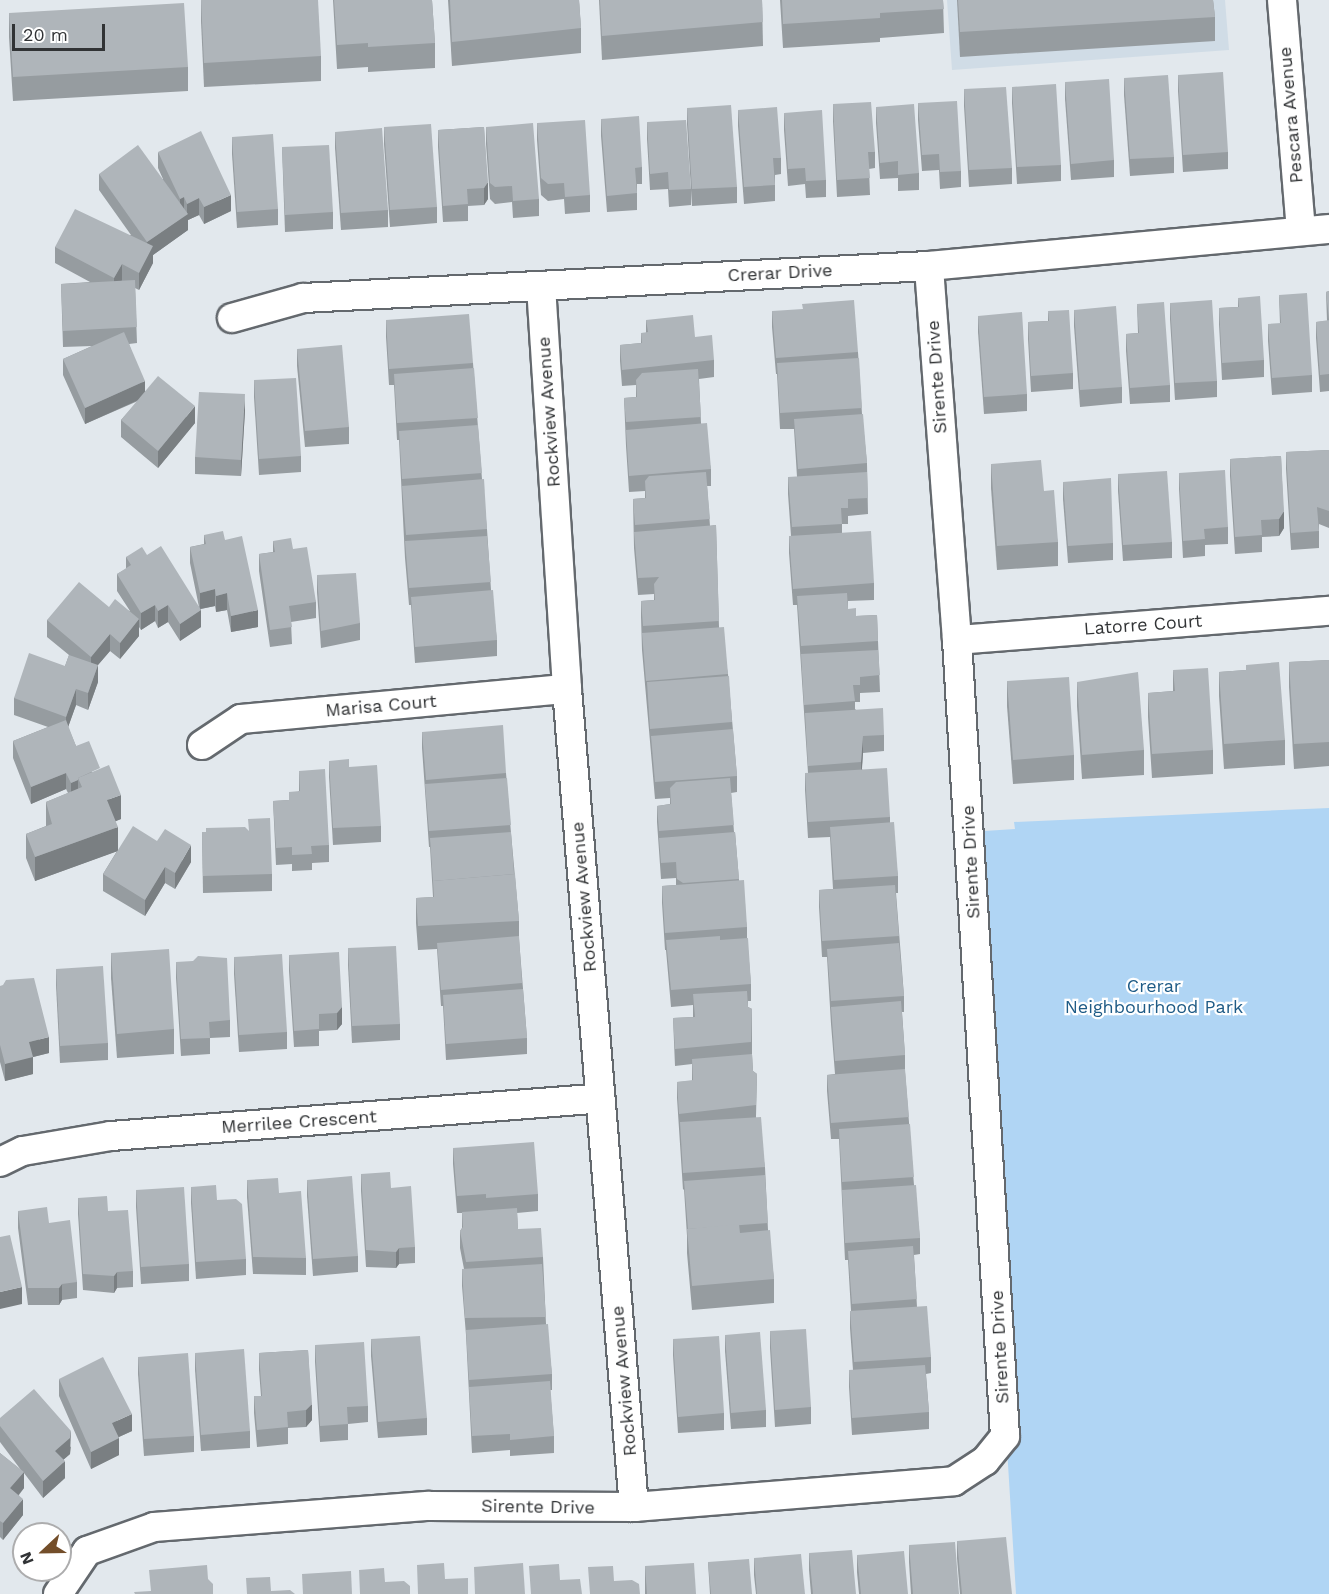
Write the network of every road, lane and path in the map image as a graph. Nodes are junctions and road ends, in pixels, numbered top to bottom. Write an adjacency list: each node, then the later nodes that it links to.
1 (1282, 0): 3 (street, Pescara Avenue)
2 (1329, 229): 3 (street, Crerar Drive)
3 (1301, 231): 4 (street, Crerar Drive)
4 (929, 266): 5 (street, Crerar Drive); 8 (street, Sirente Drive)
5 (541, 286): 6 (street, Crerar Drive); 9 (street, Rockview Avenue)
6 (232, 318)
7 (1329, 611): 8 (street, Latorre Court)
8 (957, 640): 13 (street, Sirente Drive)
9 (567, 689): 10 (street, Marisa Court); 11 (street, Rockview Avenue)
10 (202, 745)
11 (601, 1098): 12 (street, Merrilee Crescent); 13 (street, Rockview Avenue)
12 (0, 1162)
13 (634, 1507): 14 (street, Sirente Drive)
14 (58, 1594)

